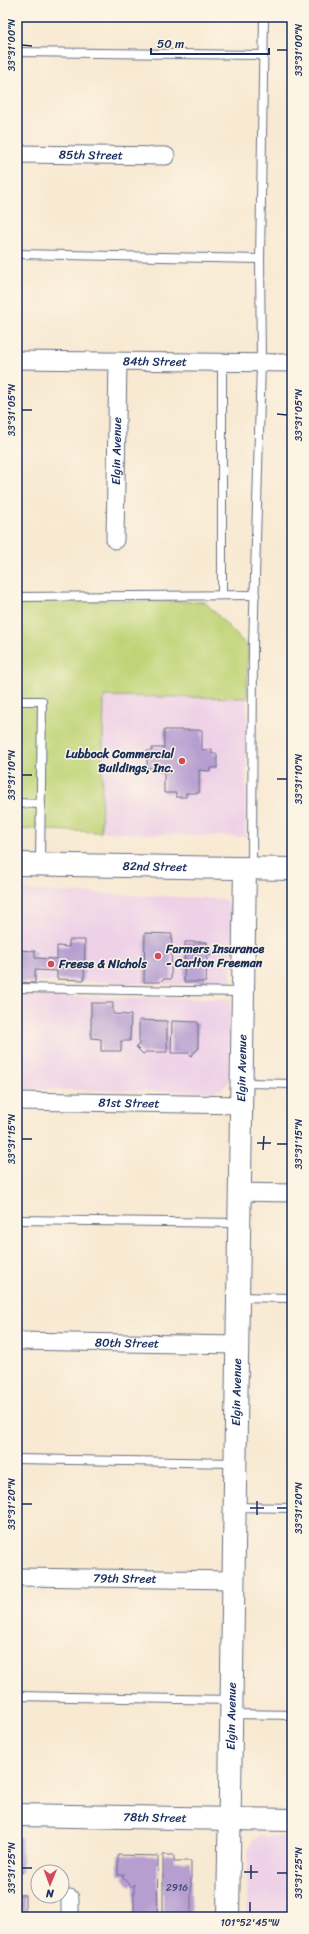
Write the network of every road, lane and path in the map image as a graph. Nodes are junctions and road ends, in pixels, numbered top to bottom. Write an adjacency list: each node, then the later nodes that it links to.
1 (264, 17): 3 (lane)
2 (17, 52): 3 (lane)
3 (263, 55): 7 (lane)
4 (17, 154): 5 (street, 85th Street)
5 (166, 156)
6 (17, 254): 7 (lane)
7 (260, 259): 11 (lane)
8 (17, 360): 9 (street, 84th Street)
9 (118, 361): 10 (street, 84th Street); 13 (street, Elgin Avenue)
10 (222, 363): 11 (street, 84th Street); 14 (lane)
11 (261, 363): 12 (street, 84th Street); 15 (lane)
12 (292, 363)
13 (115, 540)
14 (222, 594): 15 (lane); 16 (lane)
15 (255, 595): 22 (lane)
16 (17, 597)
17 (17, 701): 19 (lane)
18 (17, 803): 19 (lane)
19 (40, 804): 21 (lane)
20 (17, 864): 21 (street, 82nd Street)
21 (40, 864): 22 (street, 82nd Street)
22 (249, 868): 23 (street, 82nd Street); 25 (street, Elgin Avenue)
23 (292, 869)
24 (17, 988): 25 (lane)
25 (243, 992): 26 (street, Elgin Avenue)
26 (242, 1083): 27 (lane); 29 (street, Elgin Avenue)
27 (292, 1084)
28 (17, 1101): 29 (street, 81st Street)
29 (241, 1105): 30 (street, Elgin Avenue)
30 (240, 1192): 31 (street); 33 (street, Elgin Avenue)
31 (292, 1193)
32 (17, 1220): 33 (lane)
33 (239, 1223): 34 (street, Elgin Avenue)
34 (238, 1297): 35 (lane); 37 (street, Elgin Avenue)
35 (292, 1298)
36 (17, 1341): 37 (street, 80th Street)
37 (237, 1345): 39 (street, Elgin Avenue)
38 (17, 1459): 39 (lane)
39 (236, 1463): 40 (street, Elgin Avenue)
40 (235, 1507): 41 (lane); 43 (street, Elgin Avenue)
41 (292, 1508)
42 (17, 1577): 43 (street, 79th Street)
43 (234, 1580): 45 (street, Elgin Avenue)
44 (17, 1696): 45 (lane)
45 (231, 1707): 46 (lane); 48 (street, Elgin Avenue)
46 (292, 1715)
47 (17, 1815): 48 (street, 78th Street)
48 (230, 1819): 49 (street, 78th Street); 52 (street, Elgin Avenue)
49 (292, 1820)
50 (70, 1904): 51 (street)
51 (70, 1917)
52 (228, 1917)

